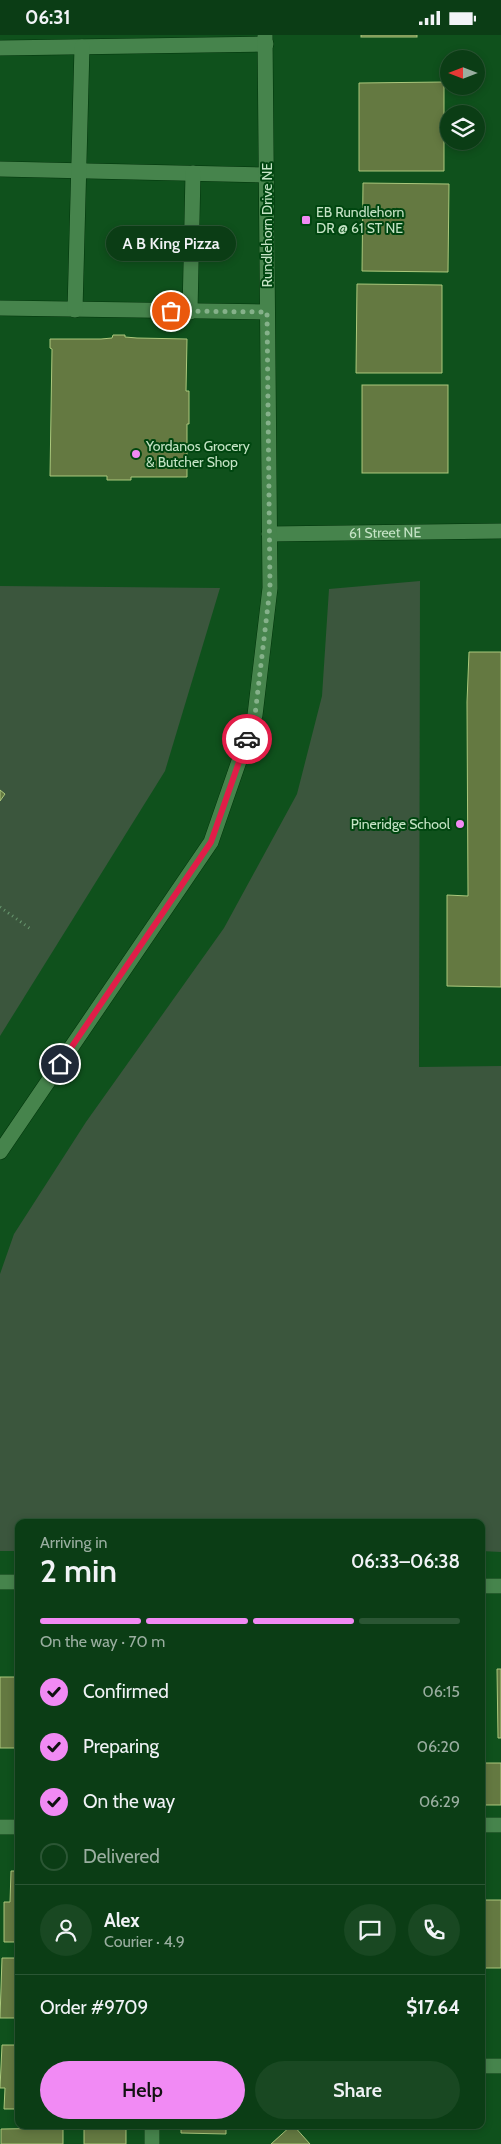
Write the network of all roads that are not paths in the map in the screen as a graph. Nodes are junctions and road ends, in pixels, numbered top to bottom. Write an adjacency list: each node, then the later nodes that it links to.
1 (266, 39): 3 (street); 7 (street, Rundlehorn Drive NE)
2 (10, 44): 3 (street)
3 (82, 47): 5 (street)
4 (0, 169): 5 (street)
5 (80, 170): 6 (street); 9 (street)
6 (193, 173): 7 (street); 10 (street)
7 (266, 175): 11 (street, Rundlehorn Drive NE)
8 (0, 308): 9 (street)
9 (75, 310): 10 (street)
10 (190, 312): 11 (street)
11 (267, 312): 13 (street, Rundlehorn Drive NE)
12 (501, 531): 13 (street, 61 Street NE)
13 (269, 534): 14 (street, Rundlehorn Drive NE)
14 (0, 1152)
15 (0, 1582): 16 (street)
16 (15, 1582)
17 (485, 1586): 18 (street)
18 (501, 1586)
19 (485, 1825): 20 (street)
20 (501, 1825)
21 (0, 1827): 22 (street)
22 (15, 1827)
23 (501, 2066): 24 (street)
24 (485, 2067)
25 (152, 2129): 26 (street)
26 (152, 2144)

